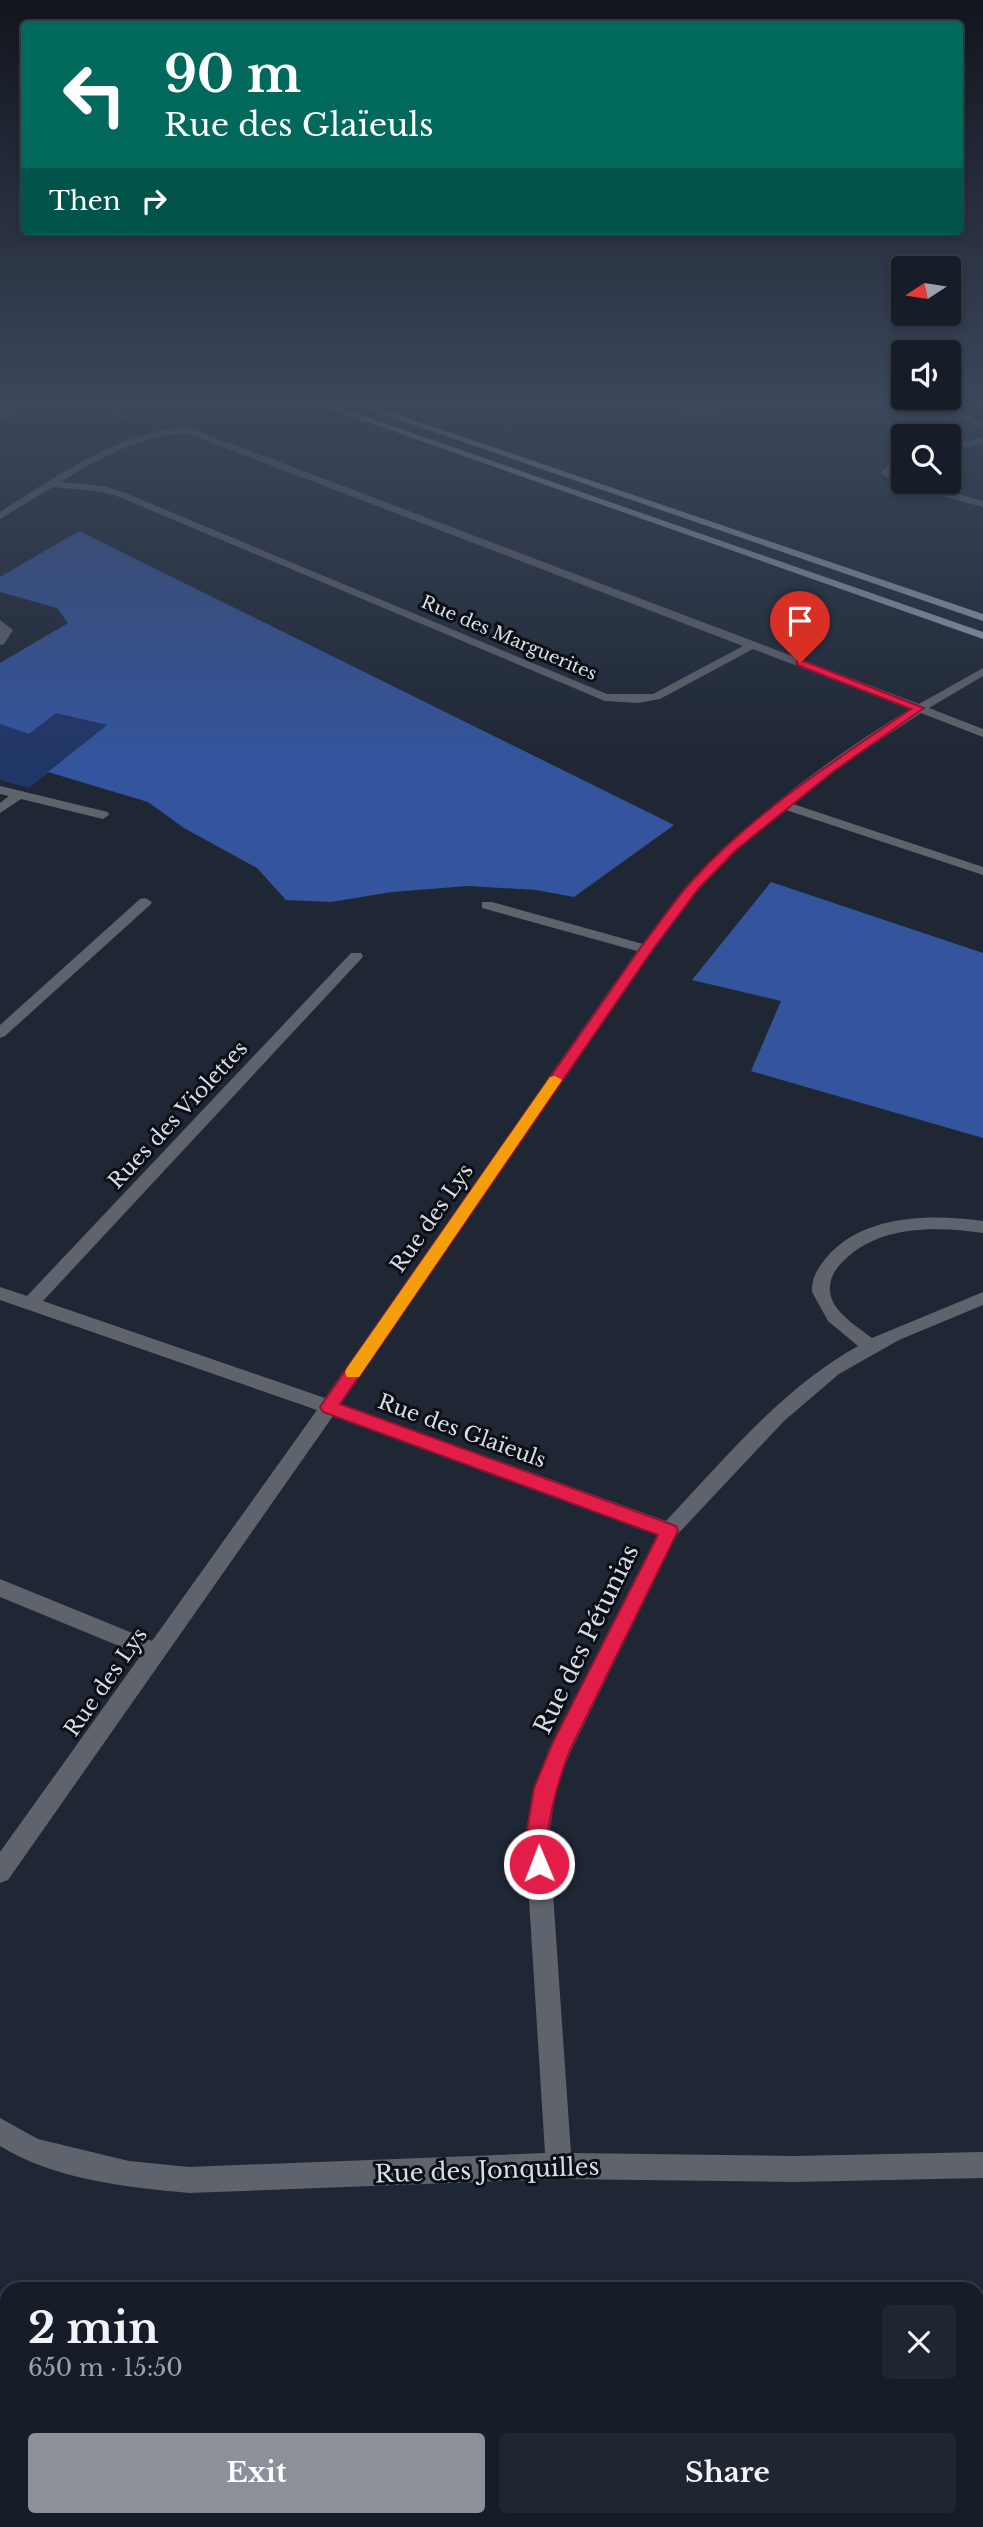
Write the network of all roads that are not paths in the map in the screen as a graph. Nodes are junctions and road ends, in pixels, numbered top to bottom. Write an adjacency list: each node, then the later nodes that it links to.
1 (187, 522): 9 (street, Rue des Marguerites)
2 (432, 522): 9 (street)
3 (657, 522): 7 (main road)
4 (702, 522): 5 (main road)
5 (983, 618)
6 (4, 627): 8 (street)
7 (983, 636)
8 (0, 642)
9 (753, 645): 11 (street)
10 (983, 671): 11 (street, Rue des Lys)
11 (919, 708): 12 (street); 15 (street, Rue des Lys)
12 (983, 733)
13 (0, 790): 14 (street)
14 (19, 794): 16 (street); 17 (street)
15 (782, 805): 18 (street); 21 (street, Rue des Lys)
16 (0, 809)
17 (103, 816)
18 (983, 871)
19 (145, 902): 23 (street)
20 (487, 905): 21 (street)
21 (646, 949): 29 (street, Rue des Lys)
22 (356, 956): 27 (street, Rues des Violettes)
23 (0, 1032)
24 (983, 1227): 28 (street)
25 (0, 1293): 27 (street, Rue des Glaïeuls)
26 (983, 1297): 28 (street, Rue des Pétunias)
27 (31, 1303): 29 (street, Rue des Glaïeuls)
28 (871, 1347): 30 (street, Rue des Pétunias)
29 (329, 1407): 30 (street, Rue des Glaïeuls); 32 (street, Rue des Lys)
30 (669, 1531): 36 (street, Rue des Pétunias)
31 (0, 1588): 32 (street)
32 (156, 1652): 33 (street, Rue des Lys)
33 (0, 1872)
34 (0, 2132): 36 (street, Rue des Jonquilles)
35 (983, 2165): 36 (street, Rue des Jonquilles)
36 (559, 2166)

